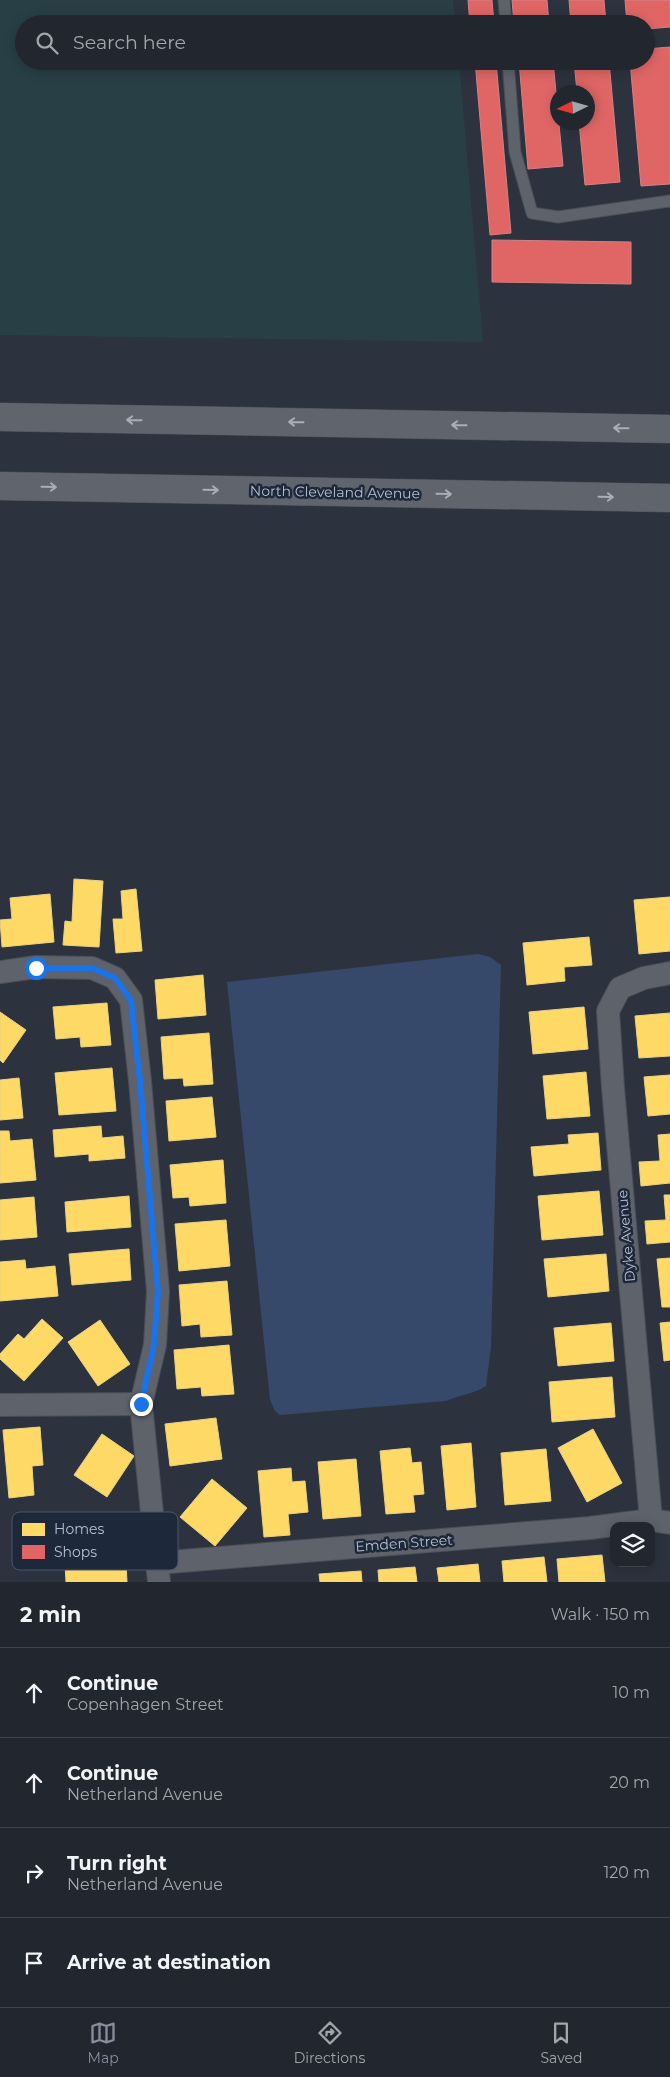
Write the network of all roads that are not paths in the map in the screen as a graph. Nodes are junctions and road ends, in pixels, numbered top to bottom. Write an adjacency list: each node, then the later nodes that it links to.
1 (504, 0): 2 (lane)
2 (505, 15)
3 (509, 70): 4 (lane)
4 (670, 201)
5 (0, 417): 6 (main road, one-way to 5)
6 (670, 429)
7 (0, 486): 8 (main road, North Cleveland Avenue, one-way to 8)
8 (670, 498)
9 (0, 972): 11 (street)
10 (670, 973): 14 (street, Dyke Avenue)
11 (141, 1404): 12 (street); 13 (street)
12 (0, 1405)
13 (152, 1512)
14 (660, 1522): 16 (street, Emden Street)
15 (178, 1570): 17 (street, Emden Street)
16 (178, 1570)
17 (158, 1572)

